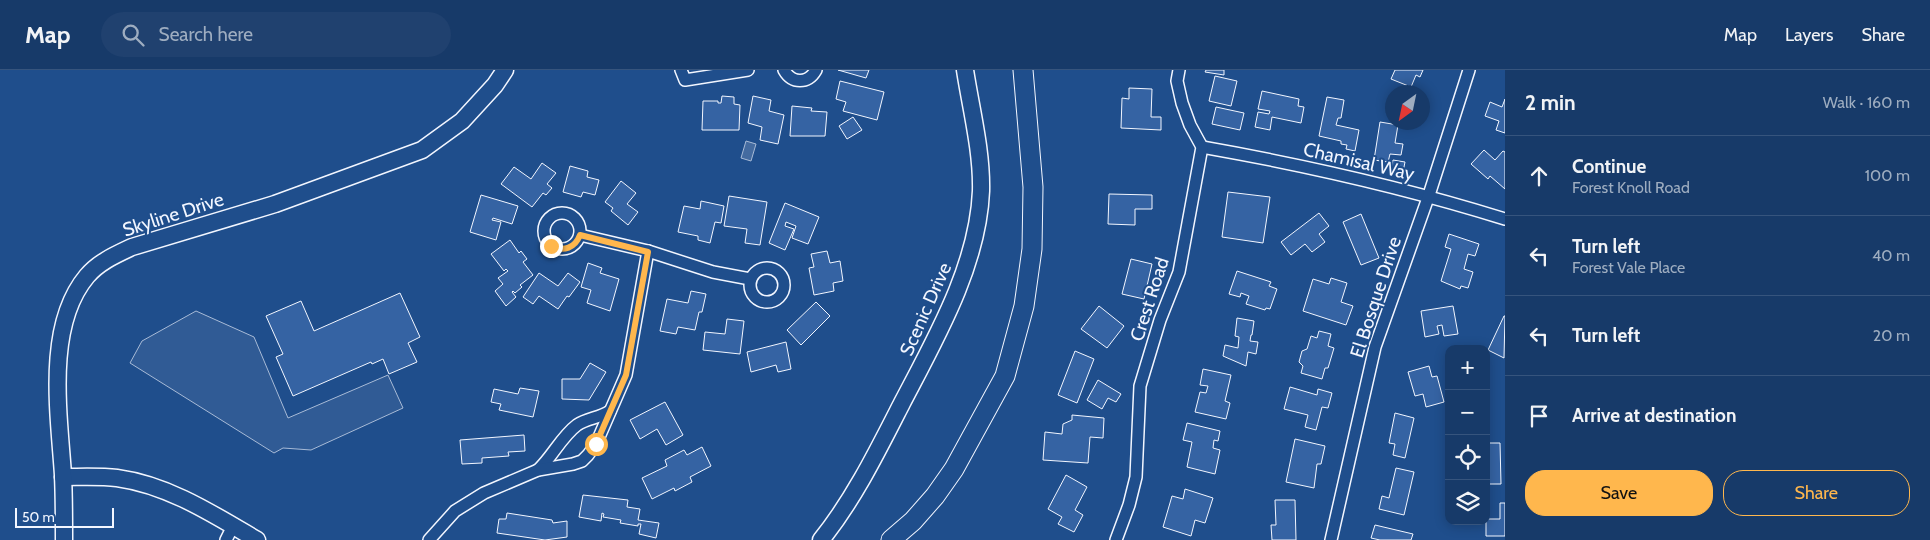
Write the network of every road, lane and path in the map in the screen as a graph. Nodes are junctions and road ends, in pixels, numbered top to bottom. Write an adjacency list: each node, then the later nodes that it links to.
1 (505, 70): 18 (street, Skyline Drive)
2 (748, 70): 9 (street)
3 (784, 70): 4 (street)
4 (816, 70)
5 (965, 70): 23 (street, Scenic Drive)
6 (1023, 70): 24 (main road)
7 (1179, 70): 10 (street)
8 (1469, 70): 11 (street, El Bosque Drive)
9 (683, 75)
10 (1202, 147): 11 (street, Chamisal Way); 25 (street, Crest Road)
11 (1429, 195): 12 (street, Chamisal Way); 26 (street, El Bosque Drive)
12 (1505, 219)
13 (580, 235): 14 (street)
14 (648, 252): 15 (street); 16 (street)
15 (750, 279)
16 (610, 411): 17 (street); 17 (street)
17 (538, 470): 22 (street)
18 (63, 478): 19 (street); 20 (street, Skyline Drive)
19 (229, 533): 21 (street)
20 (64, 540)
21 (257, 540)
22 (429, 540)
23 (821, 540)
24 (891, 540)
25 (1116, 540)
26 (1331, 540)

